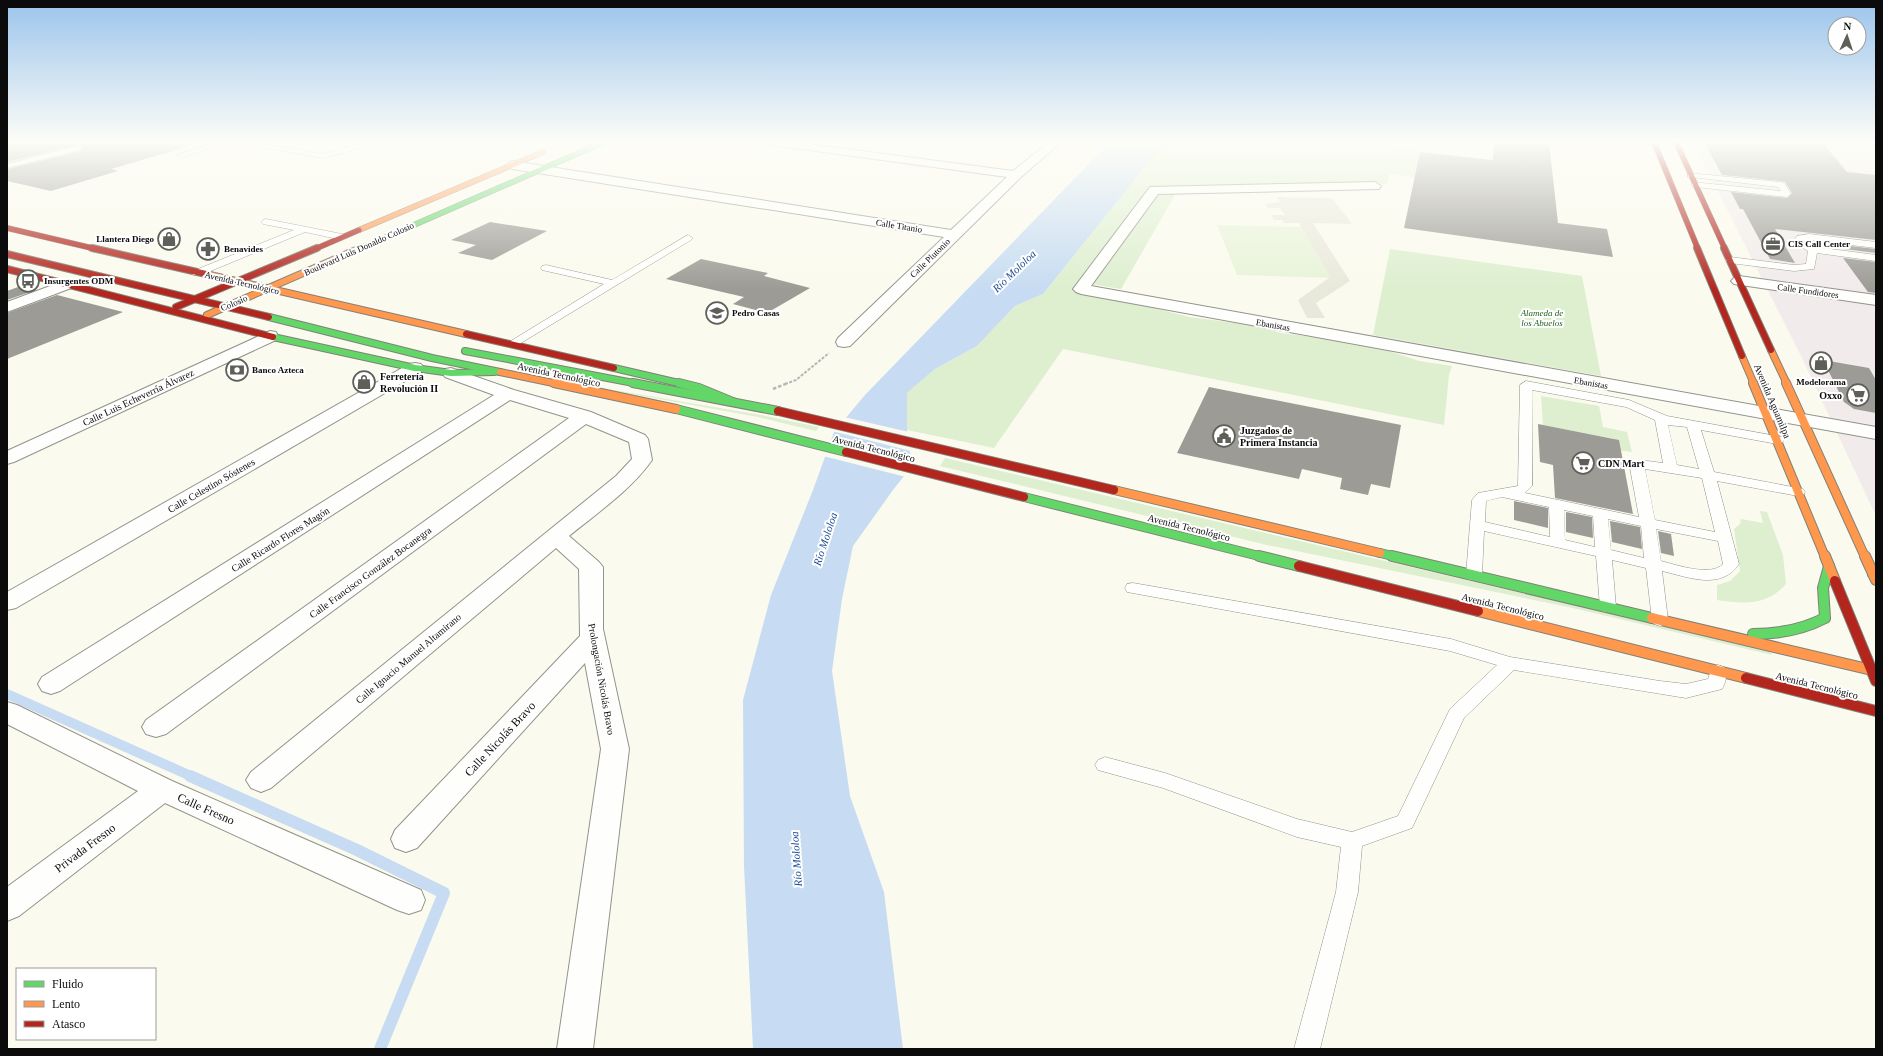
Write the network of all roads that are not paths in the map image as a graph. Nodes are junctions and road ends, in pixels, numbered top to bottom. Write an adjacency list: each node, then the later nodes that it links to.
1 (448, 191): 10 (main road, Boulevard Luis Donaldo Colosio)
2 (490, 191): 11 (main road, Boulevard Luis Donaldo Colosio)
3 (680, 191): 15 (street, Calle Titanio)
4 (999, 191): 15 (street, Calle Plutonio)
5 (1153, 191): 46 (street, Ebanistas)
6 (1674, 191): 23 (main road, Avenida Aguamilpa)
7 (1698, 191): 25 (main road, Avenida Aguamilpa)
8 (1762, 191): 9 (lane)
9 (1785, 191)
10 (416, 205): 11 (main road); 16 (main road, Boulevard Luis Donaldo Colosio)
11 (445, 211): 35 (main road, Boulevard Luis Donaldo Colosio)
12 (266, 222): 14 (lane)
13 (7, 228): 29 (main road, Avenida Tecnológico)
14 (303, 230): 16 (lane); 19 (lane)
15 (954, 235): 48 (street, Calle Plutonio)
16 (342, 237): 30 (main road, Boulevard Luis Donaldo Colosio)
17 (688, 238): 31 (lane)
18 (1876, 245): 20 (lane)
19 (259, 248): 21 (lane); 29 (lane)
20 (1813, 250): 24 (lane); 25 (lane)
21 (278, 252)
22 (7, 254): 38 (main road, Avenida Tecnológico)
23 (1702, 258): 26 (main road); 33 (main road, Avenida Aguamilpa)
24 (1876, 258)
25 (1730, 260): 33 (main road, Avenida Aguamilpa)
26 (1714, 266)
27 (546, 268): 31 (lane)
28 (7, 269): 32 (main road, Avenida Tecnológico)
29 (197, 273): 30 (main road, Avenida Tecnológico)
30 (236, 282): 35 (main road, Avenida Tecnológico); 36 (main road, Colosio)
31 (613, 283): 49 (lane)
32 (69, 284): 42 (street); 43 (main road, Avenida Tecnológico)
33 (1726, 284): 39 (street, Calle Fundidores); 56 (main road, Avenida Aguamilpa); 59 (main road, Avenida Aguamilpa)
34 (200, 287): 36 (main road, Avenida Tecnológico)
35 (267, 289): 37 (main road, Colosio); 49 (main road, Avenida Tecnológico)
36 (215, 291): 37 (main road, Avenida Tecnológico); 38 (main road, Colosio)
37 (246, 298): 40 (main road, Avenida Tecnológico); 41 (main road, Colosio)
38 (195, 299): 41 (main road, Avenida Tecnológico); 43 (main road, Colosio)
39 (1876, 300)
40 (262, 302)
41 (226, 306): 44 (main road, Colosio); 52 (main road, Avenida Tecnológico)
42 (7, 307)
43 (170, 310): 44 (main road, Avenida Tecnológico)
44 (201, 318): 47 (main road, Avenida Tecnológico)
45 (1316, 318): 46 (street)
46 (1325, 334): 56 (street, Ebanistas)
47 (270, 336): 51 (main road, Avenida Tecnológico); 63 (street, Calle Luis Echeverría Álvarez)
48 (844, 342)
49 (512, 344): 55 (main road, Avenida Tecnológico)
50 (457, 349): 55 (main road, Avenida Tecnológico)
51 (415, 368): 53 (main road, Avenida Tecnológico); 81 (street, Calle Celestino Sóstenes)
52 (494, 372): 53 (main road, Avenida Tecnológico); 88 (main road, Avenida Tecnológico)
53 (451, 373): 54 (street)
54 (508, 394): 57 (street); 90 (street, Calle Ricardo Flores Magón)
55 (733, 402): 78 (main road, Avenida Tecnológico)
56 (1766, 414): 59 (street, Ebanistas); 62 (main road, Avenida Aguamilpa)
57 (584, 416): 72 (street); 93 (street, Calle Francisco González Bocanegra)
58 (1672, 421): 60 (lane); 64 (lane); 67 (lane)
59 (1803, 421): 61 (street, Ebanistas); 79 (main road, Avenida Aguamilpa)
60 (1693, 425): 62 (lane); 65 (lane)
61 (1876, 434)
62 (1777, 440): 66 (main road, Avenida Aguamilpa)
63 (7, 458)
64 (1671, 468): 65 (lane); 70 (lane)
65 (1708, 475): 66 (lane); 73 (lane)
66 (1798, 492): 77 (main road, Avenida Aguamilpa)
67 (1502, 493): 68 (lane); 71 (lane)
68 (1556, 503): 69 (lane); 74 (lane)
69 (1600, 512): 70 (lane); 75 (lane)
70 (1648, 523): 73 (lane); 76 (lane)
71 (1477, 525): 74 (lane); 78 (lane)
72 (556, 536): 85 (street, Prolongación Nicolás Bravo); 95 (street, Calle Ignacio Manuel Altamirano)
73 (1724, 538): 76 (lane)
74 (1558, 543): 75 (lane)
75 (1603, 554): 76 (lane); 82 (lane)
76 (1653, 565): 83 (lane)
77 (1829, 566): 84 (main road); 87 (main road, Avenida Aguamilpa)
78 (1474, 575): 82 (main road, Avenida Tecnológico)
79 (1875, 577)
80 (1133, 588): 86 (lane)
81 (7, 602)
82 (1608, 607): 83 (main road, Avenida Tecnológico)
83 (1660, 620): 84 (main road, Avenida Tecnológico)
84 (1709, 631): 87 (main road, Avenida Tecnológico)
85 (593, 638): 97 (street, Calle Nicolás Bravo); 101 (street, Prolongación Nicolás Bravo)
86 (1510, 663): 88 (lane); 98 (lane)
87 (1874, 670): 89 (main road, Avenida Aguamilpa)
88 (1718, 671): 91 (main road, Avenida Tecnológico)
89 (1876, 681)
90 (51, 684)
91 (1876, 711)
92 (7, 712): 96 (street, Calle Fresno)
93 (156, 727)
94 (1105, 765): 98 (lane)
95 (261, 780)
96 (162, 789): 99 (street, Calle Fresno); 100 (street, Privada Fresno)
97 (406, 839)
98 (1352, 841): 102 (lane)
99 (409, 900)
100 (7, 906)
101 (575, 1049)
102 (1307, 1049)

